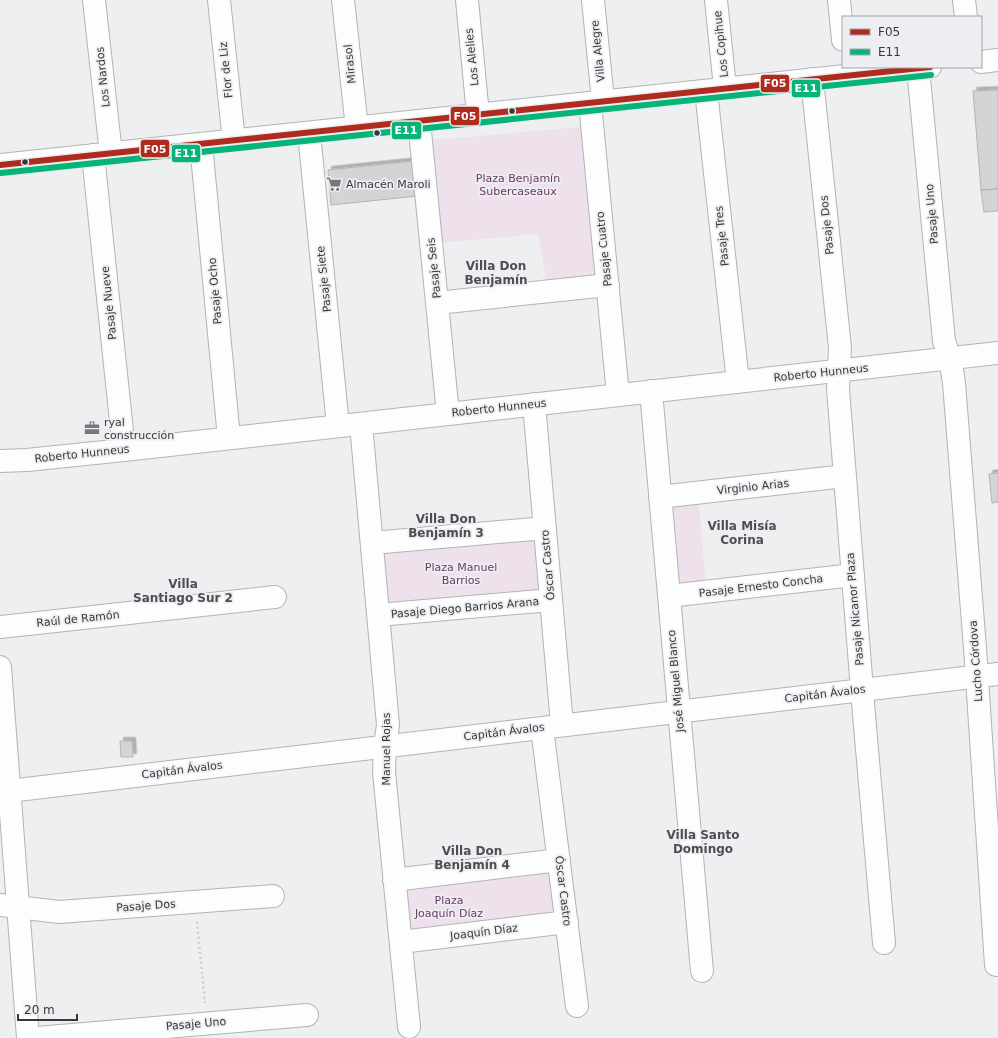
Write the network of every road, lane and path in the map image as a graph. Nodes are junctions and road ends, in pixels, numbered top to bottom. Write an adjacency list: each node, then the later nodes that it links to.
1 (94, 0): 24 (street, Los Nardos)
2 (219, 0): 22 (street, Flor de Liz)
3 (343, 0): 20 (street, Mirasol)
4 (467, 0): 18 (street, Los Alelies)
5 (593, 0): 17 (street, Villa Alegre)
6 (716, 0): 16 (street, Los Copihue)
7 (839, 0): 10 (street)
8 (964, 0): 9 (street)
9 (966, 16)
10 (842, 30)
11 (998, 60): 12 (street)
12 (982, 62)
13 (924, 68): 14 (street); 29 (street, Pasaje Uno)
14 (846, 71): 15 (street)
15 (812, 79): 16 (street); 30 (street, Pasaje Dos)
16 (716, 90): 17 (street); 31 (street, Pasaje Tres)
17 (596, 102): 18 (street); 26 (street, Pasaje Cuatro)
18 (478, 115): 19 (street)
19 (419, 121): 20 (street); 27 (street, Pasaje Seis)
20 (357, 128): 21 (street)
21 (309, 133): 22 (street); 37 (street, Pasaje Siete)
22 (234, 141): 23 (street)
23 (201, 144): 24 (street); 38 (street, Pasaje Ocho)
24 (102, 155): 25 (street); 39 (street, Pasaje Nueve)
25 (0, 165)
26 (608, 285): 27 (street); 33 (street, Pasaje Cuatro)
27 (437, 303): 35 (street, Pasaje Seis)
28 (998, 353): 29 (street, Roberto Hunneus)
29 (950, 358): 30 (street, Roberto Hunneus); 52 (street, Lucho Córdova)
30 (839, 370): 31 (street, Roberto Hunneus); 41 (street, Pasaje Nicanor Plaza)
31 (738, 382): 32 (street, Roberto Hunneus)
32 (651, 391): 33 (street, Roberto Hunneus); 42 (street, José Miguel Blanco)
33 (618, 395): 34 (street, Roberto Hunneus)
34 (534, 404): 35 (street, Roberto Hunneus); 43 (street, Óscar Castro)
35 (448, 414): 36 (street, Roberto Hunneus)
36 (361, 424): 37 (street, Roberto Hunneus); 44 (street, Manuel Rojas)
37 (338, 426): 38 (street, Roberto Hunneus)
38 (229, 438): 39 (street, Roberto Hunneus)
39 (124, 450): 40 (street, Roberto Hunneus)
40 (0, 461)
41 (845, 476): 42 (street, Virginio Arias); 45 (street, Pasaje Nicanor Plaza)
42 (660, 497): 46 (street, José Miguel Blanco)
43 (545, 528): 44 (street); 48 (street, Óscar Castro)
44 (372, 543): 49 (street, Manuel Rojas)
45 (853, 575): 46 (street, Pasaje Ernesto Concha); 53 (street, Pasaje Nicanor Plaza)
46 (669, 596): 54 (street, José Miguel Blanco)
47 (275, 597): 50 (street, Raúl de Ramón)
48 (551, 600): 49 (street, Pasaje Diego Barrios Arana); 55 (street, Óscar Castro)
49 (378, 615): 56 (street, Manuel Rojas)
50 (0, 627)
51 (0, 667): 57 (street)
52 (988, 675): 53 (street, Capitán Ávalos); 66 (street, Lucho Córdova)
53 (862, 690): 54 (street, Capitán Ávalos); 65 (street, Pasaje Nicanor Plaza)
54 (679, 712): 55 (street, Capitán Ávalos); 67 (street, José Miguel Blanco)
55 (552, 727): 56 (street, Capitán Ávalos); 58 (street, Óscar Castro)
56 (385, 746): 57 (street, Capitán Ávalos); 59 (street, Manuel Rojas)
57 (10, 791): 62 (street)
58 (559, 860): 59 (street); 63 (street, Óscar Castro)
59 (394, 880): 64 (street, Manuel Rojas)
60 (273, 896): 61 (street, Pasaje Dos)
61 (196, 902): 62 (street, Pasaje Dos); 70 (path)
62 (9, 906): 72 (street)
63 (567, 922): 64 (street, Joaquín Díaz); 68 (street, Óscar Castro)
64 (401, 942): 71 (street, Manuel Rojas)
65 (884, 942)
66 (996, 965)
67 (702, 971)
68 (577, 1006)
69 (307, 1015): 70 (street, Pasaje Uno)
70 (206, 1023): 73 (street, Pasaje Uno)
71 (409, 1027)
72 (28, 1038)
73 (37, 1038)

